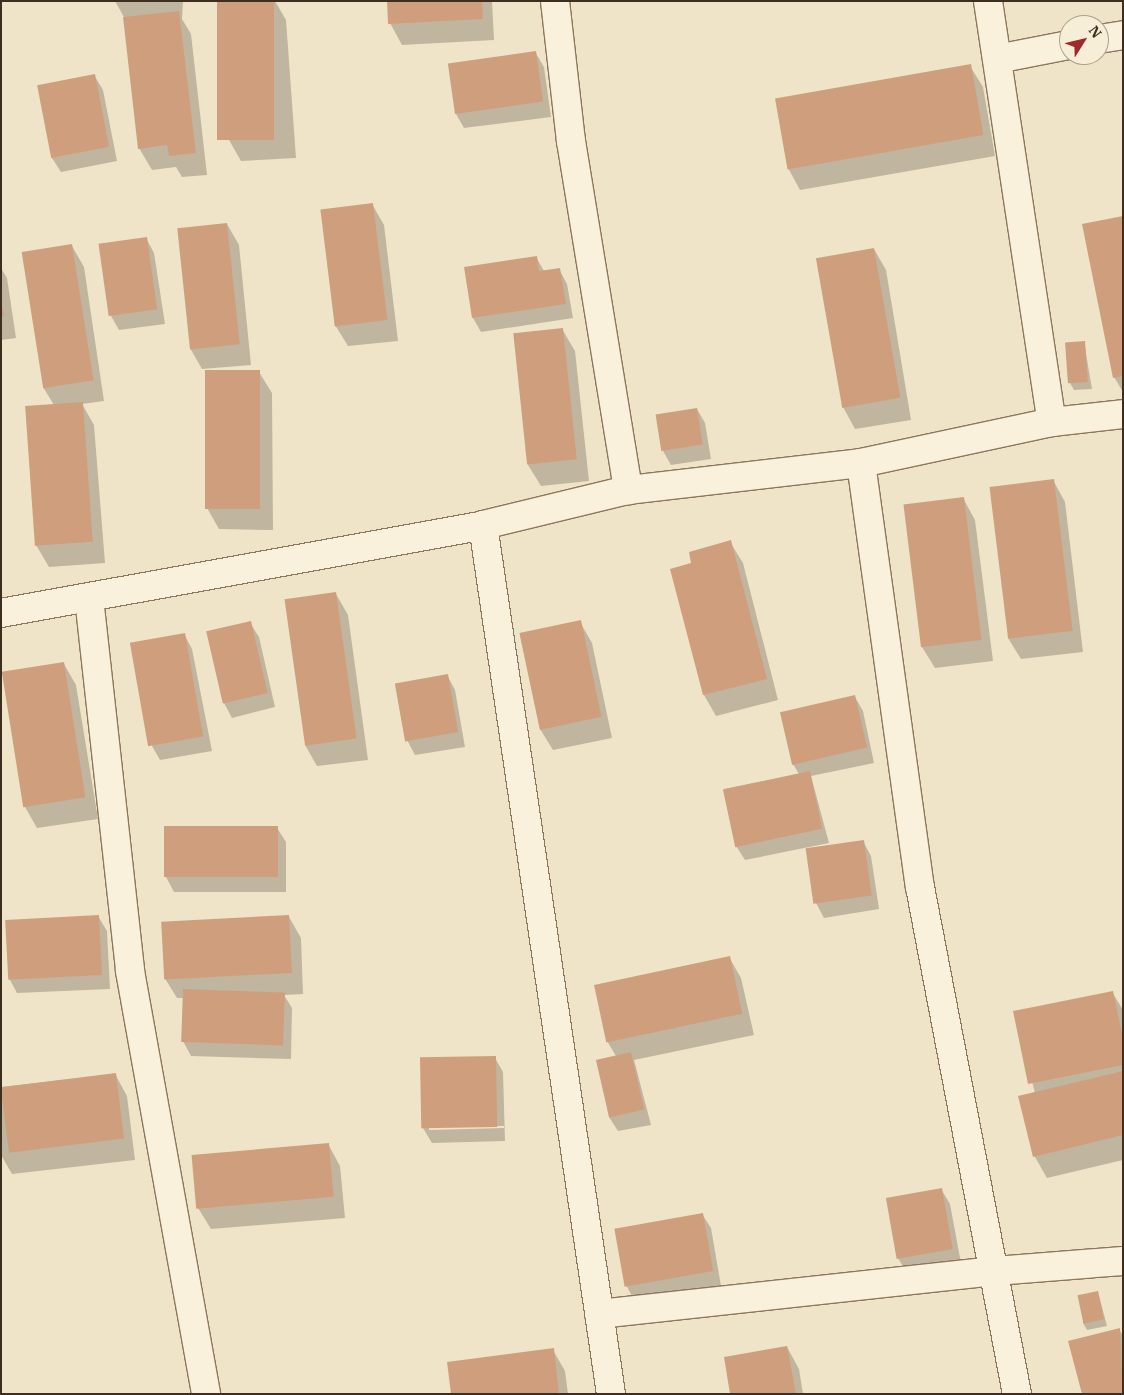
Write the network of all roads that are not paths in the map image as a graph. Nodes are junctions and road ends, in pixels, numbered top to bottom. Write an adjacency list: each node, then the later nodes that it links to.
1 (555, 1): 10 (street)
2 (988, 1): 6 (street)
3 (1123, 35): 4 (street)
4 (1109, 37)
5 (1059, 47): 6 (street)
6 (997, 59): 8 (street)
7 (1123, 414): 8 (street)
8 (1052, 422): 9 (street)
9 (861, 463): 10 (street); 15 (street)
10 (628, 490): 11 (street)
11 (483, 525): 12 (street); 16 (street)
12 (89, 598): 13 (street); 17 (street)
13 (1, 613)
14 (1123, 1262): 15 (street)
15 (994, 1270): 16 (street); 19 (street)
16 (599, 1314): 18 (street)
17 (206, 1394)
18 (611, 1394)
19 (1017, 1394)

